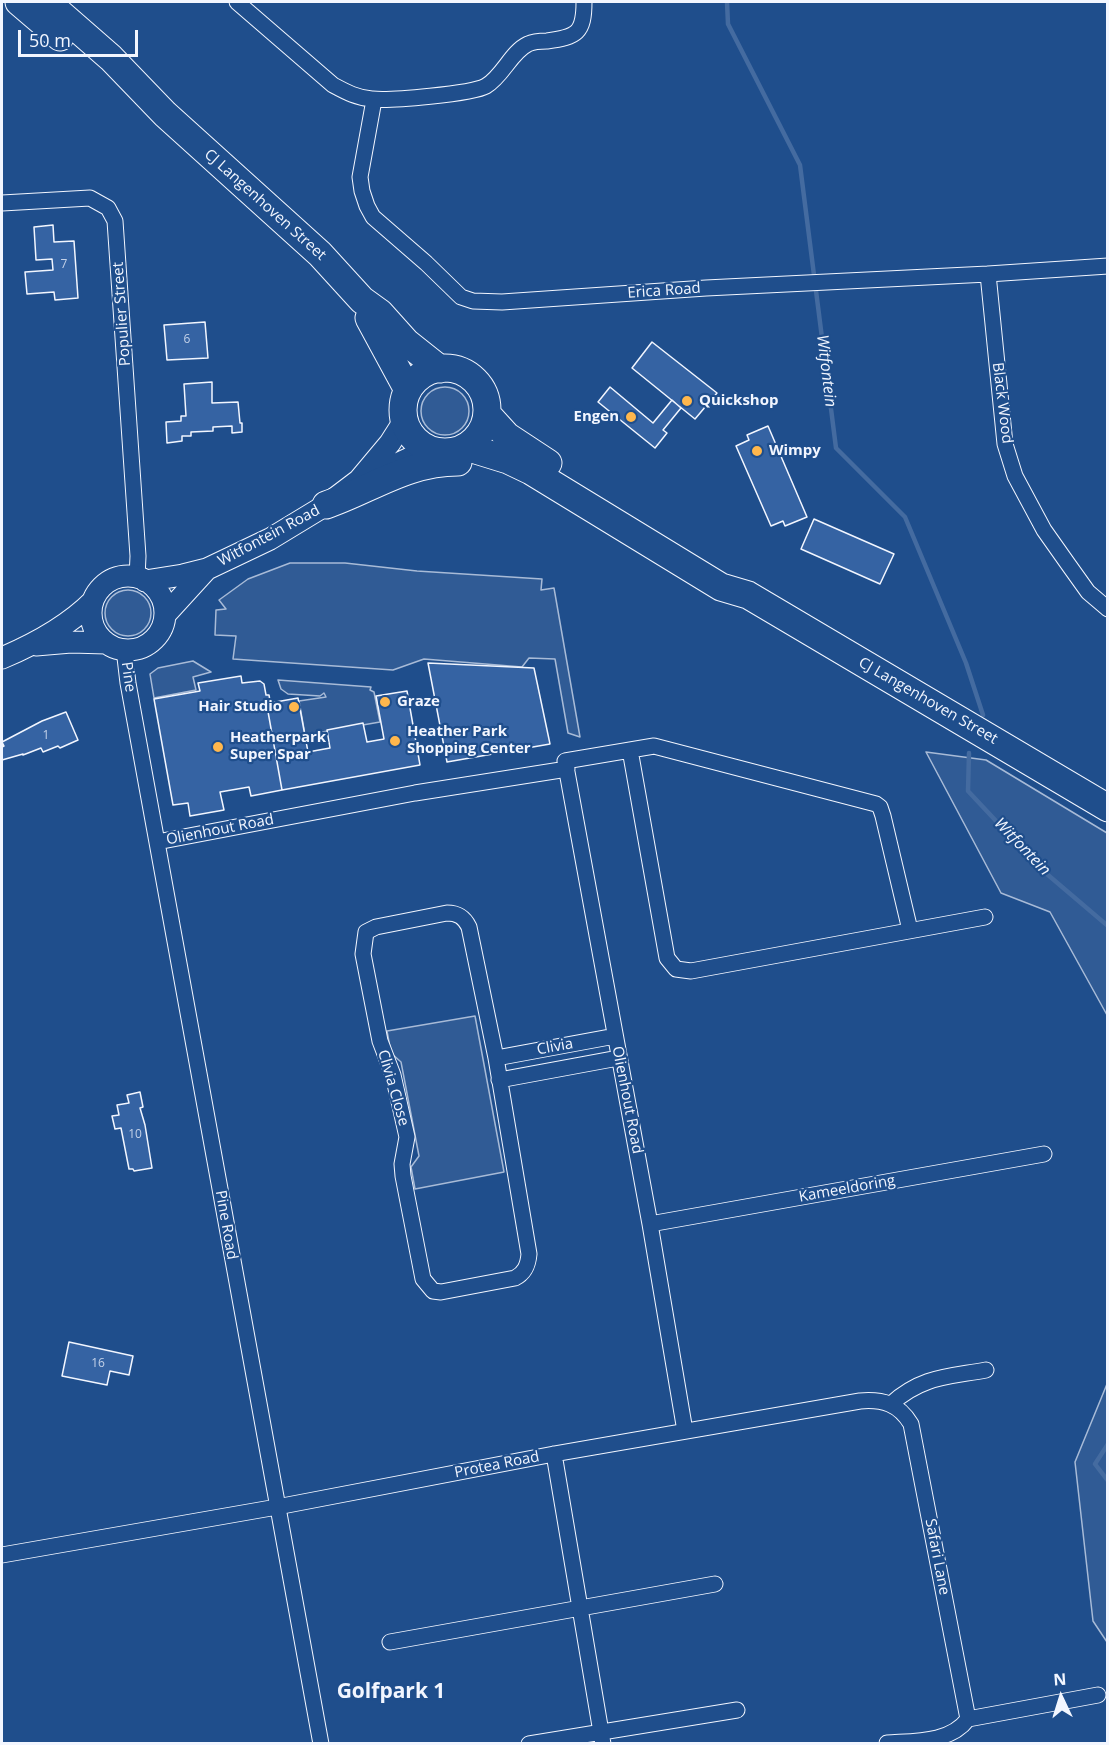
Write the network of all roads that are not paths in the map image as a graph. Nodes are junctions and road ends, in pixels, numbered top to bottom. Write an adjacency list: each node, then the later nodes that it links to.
1 (19, 2): 6 (highway, CJ Langenhoven Street)
2 (47, 2): 6 (highway, CJ Langenhoven Street)
3 (240, 2): 5 (street)
4 (584, 2): 5 (street)
5 (374, 100): 9 (street, Erica Road)
6 (165, 114): 10 (highway, CJ Langenhoven Street)
7 (2, 202): 21 (street, Populier Street)
8 (1107, 266): 9 (street, Erica Road)
9 (988, 274): 24 (street, Black Wood)
10 (362, 300): 11 (highway, CJ Langenhoven Street); 12 (highway, CJ Langenhoven Street)
11 (440, 369): 12 (highway); 13 (highway)
12 (408, 390): 14 (highway)
13 (487, 414): 15 (highway); 22 (highway, CJ Langenhoven Street)
14 (404, 421): 16 (highway); 17 (main road, Witfontein Road)
15 (466, 447): 16 (highway); 18 (highway, CJ Langenhoven Street)
16 (429, 449): 17 (main road, Witfontein Road)
17 (359, 480): 19 (main road, Witfontein Road)
18 (568, 493): 19 (highway); 22 (highway, CJ Langenhoven Street)
19 (326, 505): 20 (main road, Witfontein Road)
20 (207, 569): 21 (main road, Witfontein Road); 25 (main road, Witfontein Road)
21 (141, 579): 23 (main road); 25 (main road)
22 (748, 595): 32 (highway, CJ Langenhoven Street)
23 (93, 601): 26 (main road); 27 (main road)
24 (1107, 609)
25 (165, 615): 27 (main road)
26 (30, 646): 27 (main road); 28 (main road)
27 (115, 646): 29 (street, Pine)
28 (2, 658)
29 (132, 706): 33 (street, Pine Road)
30 (630, 750): 31 (street); 35 (street); 35 (street)
31 (566, 765): 33 (street, Olienhout Road); 36 (street, Olienhout Road)
32 (1107, 808)
33 (157, 842): 46 (street, Pine Road)
34 (985, 917): 35 (street)
35 (910, 930)
36 (615, 1036): 37 (street, Clivia); 38 (street, Olienhout Road)
37 (495, 1058): 39 (street, Clivia Close); 39 (street, Clivia Close)
38 (618, 1058): 39 (street, Clivia); 41 (street, Olienhout Road)
39 (500, 1080)
40 (1044, 1154): 41 (street, Kameeldoring)
41 (650, 1224): 44 (street, Olienhout Road)
42 (986, 1370): 43 (street)
43 (891, 1404): 44 (street, Protea Road); 53 (street, Safari Lane)
44 (685, 1431): 45 (street, Protea Road)
45 (554, 1454): 46 (street, Protea Road); 49 (street)
46 (277, 1507): 47 (street, Protea Road); 55 (street, Pine Road)
47 (2, 1555)
48 (715, 1584): 49 (street)
49 (580, 1608): 50 (street); 54 (street)
50 (390, 1642)
51 (1098, 1695): 53 (street)
52 (737, 1710): 54 (street)
53 (968, 1719): 57 (street)
54 (602, 1738): 56 (street)
55 (321, 1743)
56 (529, 1743)
57 (888, 1743)

